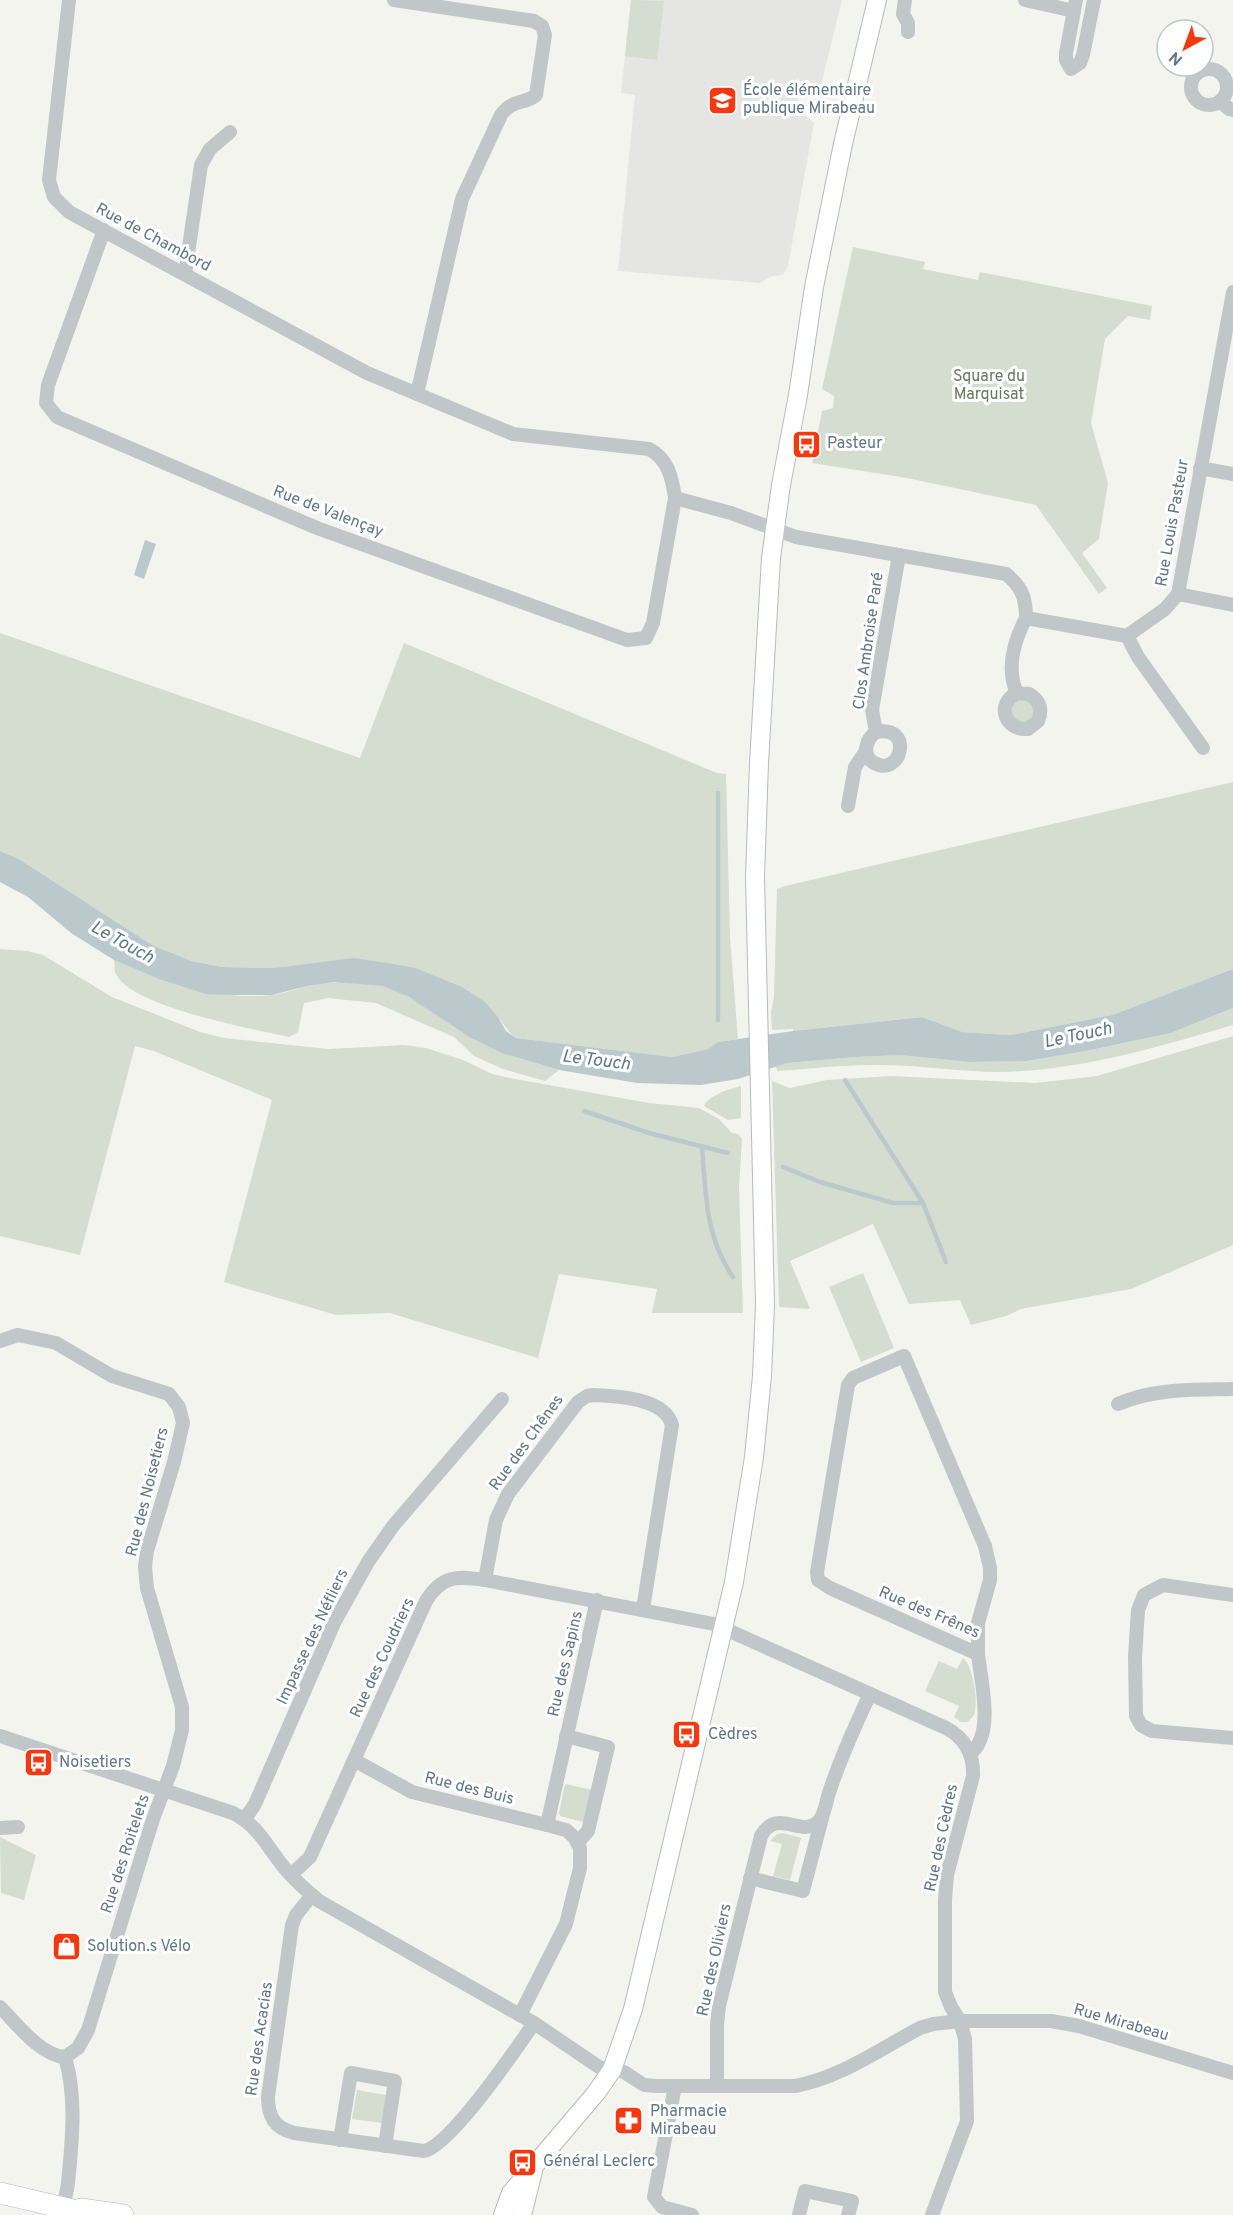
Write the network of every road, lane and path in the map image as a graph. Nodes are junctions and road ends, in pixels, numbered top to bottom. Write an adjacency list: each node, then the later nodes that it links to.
1 (69, 0): 13 (street, Rue de Chambord)
2 (394, 0): 8 (street)
3 (877, 0): 20 (main road)
4 (905, 0): 9 (street)
5 (1024, 0): 7 (street)
6 (1094, 0): 7 (street)
7 (1075, 5)
8 (486, 7): 16 (street)
9 (908, 32)
10 (1220, 101): 11 (street)
11 (1233, 110)
12 (230, 132): 14 (street)
13 (104, 230): 14 (street, Rue de Chambord); 19 (street, Rue de Valençay)
14 (185, 274): 16 (street, Rue de Chambord)
15 (1233, 292): 17 (street, Rue Louis Pasteur)
16 (417, 394): 19 (street, Rue de Chambord)
17 (1200, 468): 18 (street); 22 (street, Rue Louis Pasteur)
18 (1233, 474)
19 (675, 498): 20 (street)
20 (774, 529): 21 (street); 39 (main road)
21 (899, 555): 24 (street); 27 (street, Clos Ambroise Paré)
22 (1178, 594): 23 (street); 25 (street, Rue Louis Pasteur)
23 (1233, 605)
24 (1026, 618): 25 (street); 26 (street)
25 (1127, 636): 28 (street)
26 (1017, 693)
27 (876, 732): 29 (street, Clos Ambroise Paré); 29 (street, Clos Ambroise Paré)
28 (1203, 748)
29 (866, 751): 30 (street, Clos Ambroise Paré)
30 (848, 806)
31 (0, 1341): 47 (street, Rue des Noisetiers)
32 (1233, 1389): 34 (street)
33 (502, 1399): 49 (street, Impasse des Néfliers)
34 (1118, 1404)
35 (485, 1580): 37 (street, Rue des Coudriers); 38 (street, Rue des Chênes); 46 (street, Rue des Coudriers)
36 (1233, 1595): 44 (street)
37 (597, 1600): 38 (street, Rue des Coudriers); 43 (street, Rue des Sapins)
38 (643, 1609): 39 (street, Rue des Coudriers)
39 (723, 1628): 41 (street); 62 (main road)
40 (978, 1654): 40 (street, Rue des Frênes); 45 (street)
41 (870, 1694): 45 (street); 48 (street)
42 (0, 1736): 47 (street)
43 (566, 1736): 50 (street, Rue des Sapins); 53 (street, Rue des Sapins)
44 (1233, 1738)
45 (970, 1754): 59 (street, Rue des Cèdres)
46 (354, 1760): 50 (street, Rue des Buis); 55 (street, Rue des Coudriers)
47 (164, 1790): 49 (street); 61 (street, Rue des Roitelets)
48 (822, 1816): 54 (street, Rue des Oliviers); 54 (street)
49 (245, 1819): 55 (street)
50 (547, 1825): 53 (street)
51 (18, 1827): 52 (street)
52 (0, 1828)
53 (578, 1842): 58 (street, Rue des Sapins)
54 (750, 1878): 65 (street, Rue des Oliviers)
55 (296, 1880): 56 (street)
56 (312, 1895): 58 (street); 66 (street, Rue des Acacias)
57 (0, 2007): 61 (street)
58 (520, 2015): 60 (street)
59 (960, 2021): 63 (street, Rue Mirabeau); 65 (street); 78 (street, Rue des Cèdres)
60 (534, 2023): 62 (street); 67 (street, Rue des Acacias)
61 (65, 2057): 70 (street)
62 (612, 2070): 64 (street); 68 (main road)
63 (1233, 2073)
64 (675, 2086): 65 (street); 75 (street)
65 (717, 2086)
66 (340, 2139): 67 (street, Rue des Acacias); 67 (street)
67 (385, 2146)
68 (534, 2169): 73 (main road); 74 (main road)
69 (0, 2193): 70 (main road)
70 (62, 2211): 71 (main road); 72 (main road)
71 (94, 2215)
72 (123, 2215)
73 (503, 2215)
74 (522, 2215)
75 (692, 2215)
76 (800, 2215): 77 (street)
77 (848, 2215)
78 (932, 2215)

